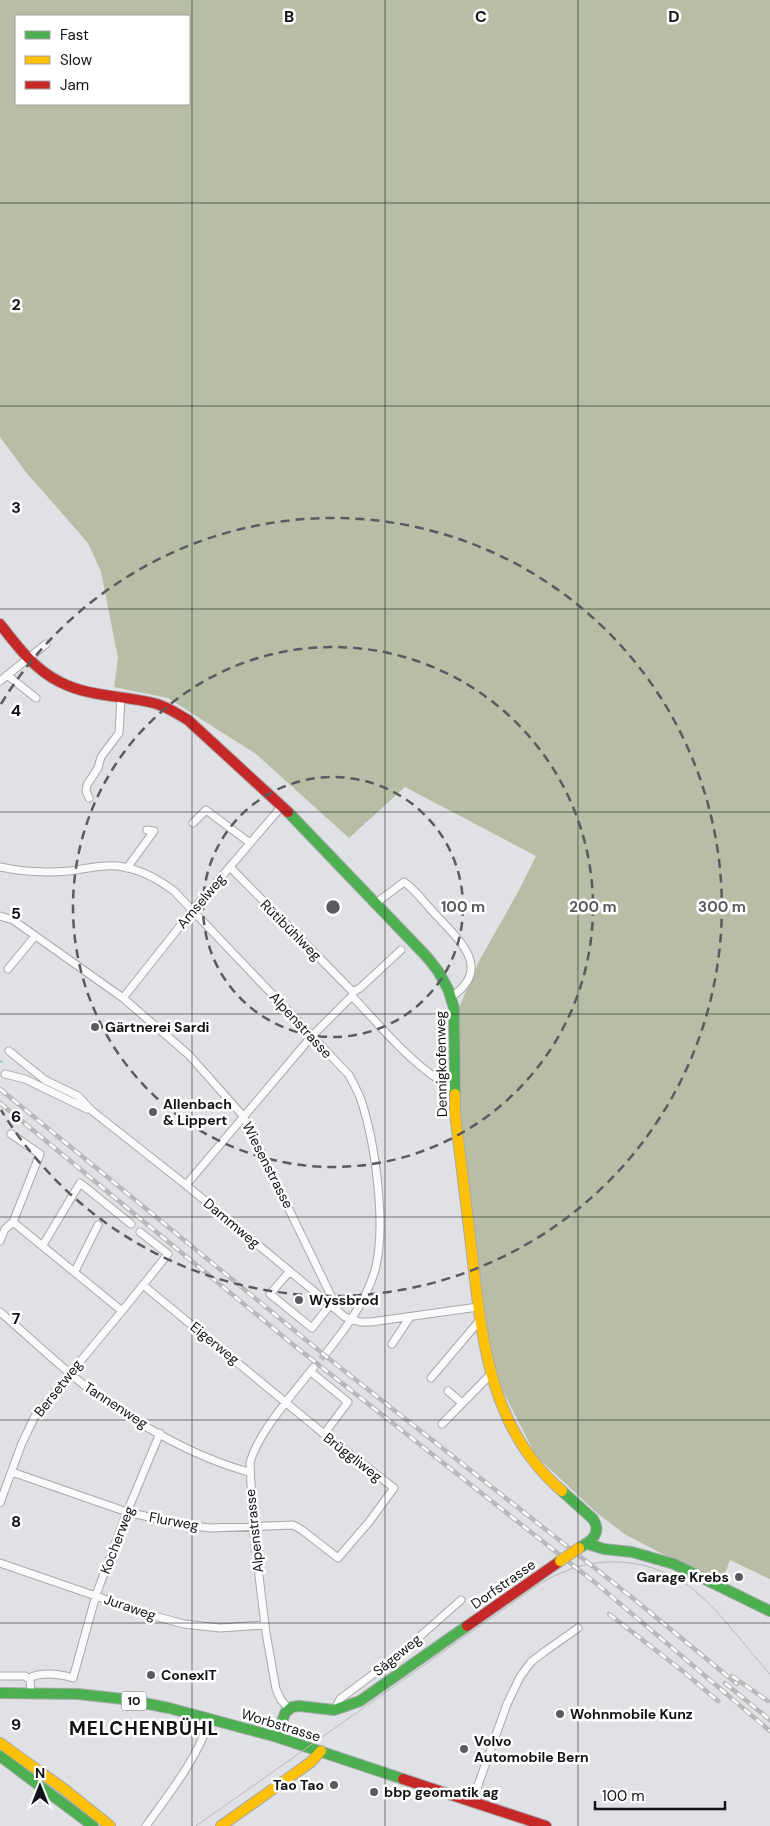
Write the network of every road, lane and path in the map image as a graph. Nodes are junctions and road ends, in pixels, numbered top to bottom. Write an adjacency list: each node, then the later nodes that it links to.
1 (0, 624): 3 (main road, Dennigkofenweg)
2 (46, 644): 3 (street)
3 (28, 658): 4 (street); 6 (main road, Dennigkofenweg)
4 (7, 675): 5 (street); 7 (street)
5 (0, 681)
6 (121, 697): 8 (street); 9 (main road, Dennigkofenweg)
7 (36, 698)
8 (89, 798)
9 (282, 806): 12 (street, Amselweg); 16 (main road, Dennigkofenweg)
10 (193, 823): 12 (street)
11 (147, 830): 15 (street)
12 (250, 843): 14 (street, Amselweg)
13 (0, 867): 15 (street, Alpenstrasse)
14 (230, 867): 17 (street, Amselweg); 22 (street, Rütibühlweg)
15 (127, 868): 17 (street, Alpenstrasse)
16 (376, 903): 23 (main road, Dennigkofenweg); 23 (street)
17 (192, 911): 24 (street, Amselweg); 25 (street, Alpenstrasse)
18 (0, 916): 19 (street, Wiesenstrasse)
19 (35, 936): 21 (street); 24 (street, Wiesenstrasse)
20 (401, 950): 22 (street)
21 (8, 969)
22 (353, 994): 25 (street); 28 (street, Rütibühlweg)
23 (451, 997): 28 (main road, Dennigkofenweg)
24 (123, 998): 30 (street, Wiesenstrasse)
25 (311, 1037): 30 (street); 48 (street, Alpenstrasse)
26 (9, 1051): 29 (street, Dammweg)
27 (5, 1074): 29 (street)
28 (454, 1089): 43 (main road, Dennigkofenweg)
29 (91, 1110): 32 (street, Dammweg)
30 (244, 1117): 32 (street); 45 (street, Wiesenstrasse)
31 (11, 1134): 33 (street)
32 (186, 1186): 40 (street, Dammweg)
33 (13, 1222): 37 (street); 38 (street)
34 (131, 1224): 38 (street)
35 (98, 1225): 39 (street)
36 (140, 1232): 41 (street)
37 (0, 1241)
38 (43, 1245): 39 (street)
39 (75, 1271): 44 (street)
40 (290, 1271): 42 (street, Dammweg); 42 (street)
41 (143, 1285): 44 (street); 56 (street, Eigerweg)
42 (330, 1305): 45 (street, Dammweg)
43 (478, 1307): 47 (street); 49 (main road, Dennigkofenweg)
44 (122, 1311): 52 (street, Bersetweg)
45 (339, 1311): 48 (street, Dammweg)
46 (0, 1312): 52 (street, Tannenweg)
47 (410, 1317): 48 (street); 50 (street)
48 (351, 1320): 51 (street, Alpenstrasse)
49 (480, 1320): 53 (main road, Dennigkofenweg); 54 (street)
50 (392, 1344)
51 (326, 1352)
52 (70, 1373): 59 (street, Tannenweg); 61 (street, Bersetweg)
53 (491, 1374): 57 (street); 66 (main road, Dennigkofenweg)
54 (431, 1378)
55 (448, 1391): 57 (street)
56 (287, 1402): 60 (street, Brüggliweg); 60 (street, Alpenstrasse); 62 (street, Alpenstrasse)
57 (462, 1403): 58 (street)
58 (442, 1424)
59 (160, 1433): 62 (street, Tannenweg); 64 (street, Kocherweg)
60 (324, 1434): 65 (street, Brüggliweg)
61 (12, 1472): 63 (street, Bersetweg); 64 (street, Flurweg)
62 (249, 1472): 65 (street, Alpenstrasse)
63 (0, 1503)
64 (127, 1512): 65 (street, Flurweg); 68 (street, Kocherweg)
65 (253, 1527): 71 (street, Alpenstrasse)
66 (584, 1546): 70 (main road); 78 (main road, Dorfstrasse, bridge)
67 (0, 1563): 68 (street, Juraweg)
68 (96, 1596): 71 (street, Juraweg); 74 (street, Kocherweg)
69 (460, 1600): 78 (street, Sägeweg)
70 (770, 1610)
71 (264, 1625): 77 (street, Alpenstrasse)
72 (578, 1628): 84 (street)
73 (0, 1676): 74 (street)
74 (28, 1678): 75 (street)
75 (31, 1692): 76 (main road, Worbstrasse / 10); 79 (main road, Worbstrasse / 10)
76 (0, 1693)
77 (289, 1709): 78 (main road, Dorfstrasse); 80 (main road)
78 (337, 1709)
79 (210, 1719): 80 (main road, Worbstrasse / 10); 87 (street)
80 (276, 1737): 82 (main road, Worbstrasse / 10)
81 (0, 1743): 86 (main road)
82 (321, 1751): 84 (main road, Worbstrasse / 10); 88 (main road)
83 (0, 1756): 85 (main road)
84 (472, 1802): 89 (main road, Worbstrasse / 10)
85 (93, 1826)
86 (110, 1826)
87 (146, 1826)
88 (221, 1826)
89 (546, 1826)

